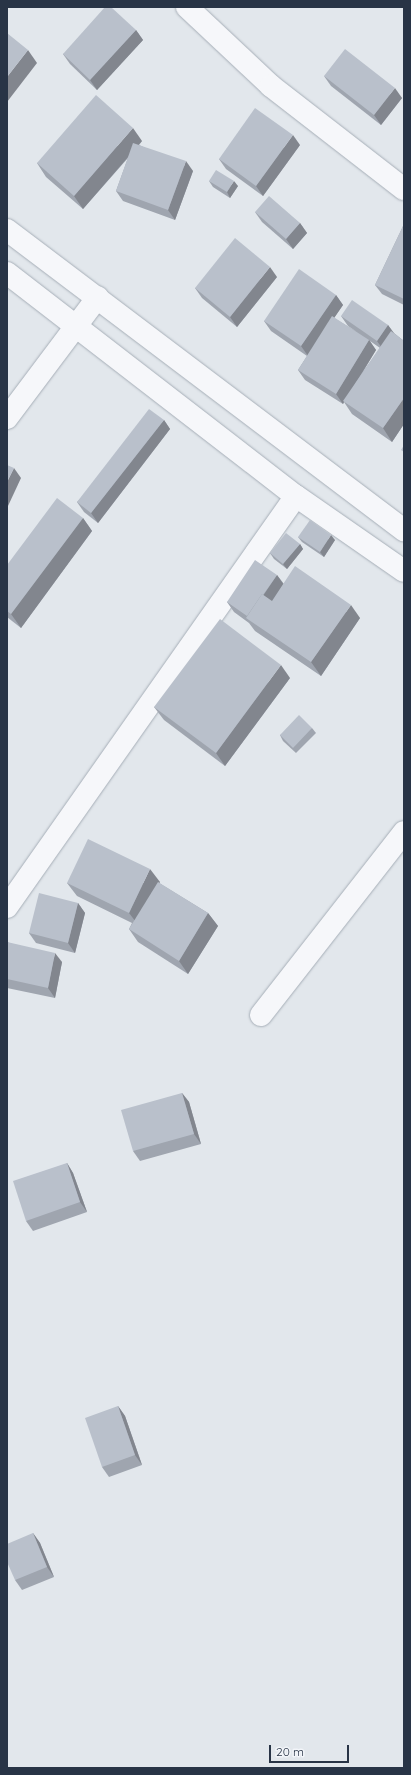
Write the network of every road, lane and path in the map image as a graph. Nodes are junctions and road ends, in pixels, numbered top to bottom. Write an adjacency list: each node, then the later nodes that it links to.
1 (187, 7): 2 (street)
2 (404, 189)
3 (7, 230): 5 (street)
4 (7, 273): 6 (street)
5 (98, 297): 6 (street); 9 (street)
6 (77, 325): 7 (street); 8 (street)
7 (7, 418)
8 (296, 496): 10 (street); 12 (street)
9 (404, 530)
10 (404, 571)
11 (404, 832): 13 (street)
12 (7, 907)
13 (261, 1014)

